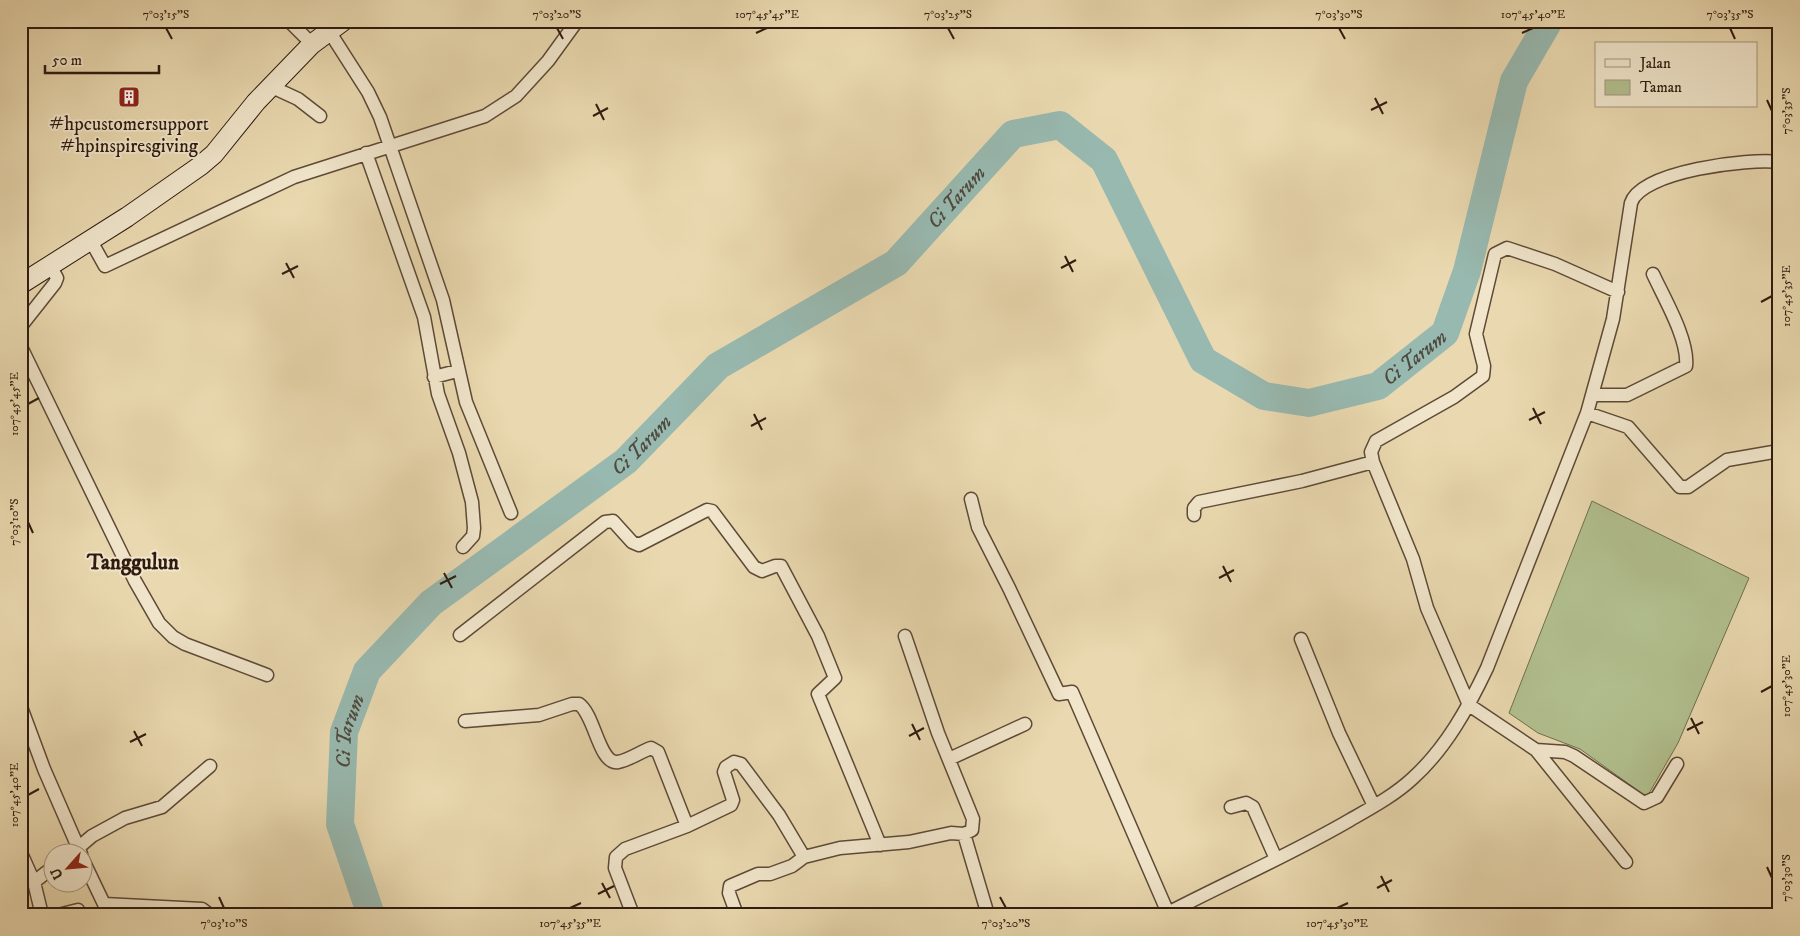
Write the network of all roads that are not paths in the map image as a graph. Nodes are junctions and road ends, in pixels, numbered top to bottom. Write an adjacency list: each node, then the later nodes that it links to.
1 (289, 21): 3 (street)
2 (574, 23): 6 (street)
3 (325, 35): 4 (main road); 6 (street)
4 (272, 87): 5 (street); 9 (main road)
5 (320, 116)
6 (387, 146): 7 (street); 16 (street)
7 (367, 152): 9 (street); 17 (street)
8 (1779, 162): 13 (street)
9 (91, 241): 10 (main road)
10 (51, 266): 12 (main road); 14 (street)
11 (1653, 274): 18 (street)
12 (21, 284)
13 (1618, 292): 18 (street); 21 (street)
14 (21, 326)
15 (21, 347): 29 (street)
16 (455, 372): 17 (street); 23 (street)
17 (436, 377): 25 (street)
18 (1592, 395): 19 (street)
19 (1587, 412): 20 (street); 30 (street)
20 (1779, 451)
21 (1373, 462): 24 (street); 30 (street)
22 (971, 499): 53 (street)
23 (511, 514)
24 (1194, 515)
25 (463, 547)
26 (460, 635): 44 (street)
27 (905, 636): 35 (street)
28 (1301, 639): 38 (street)
29 (267, 675)
30 (1469, 705): 34 (street); 38 (street)
31 (21, 707): 42 (street)
32 (465, 721): 40 (street)
33 (1026, 724): 35 (street)
34 (1536, 750): 36 (street); 48 (street)
35 (949, 759): 41 (street)
36 (1678, 764)
37 (210, 766): 43 (street)
38 (1374, 806): 47 (street)
39 (1231, 808): 47 (street)
40 (687, 826): 46 (street); 57 (street)
41 (964, 834): 44 (street); 59 (street)
42 (74, 844)
43 (85, 844)
44 (880, 844): 46 (street)
45 (21, 853): 51 (street)
46 (804, 857): 58 (street)
47 (1276, 859): 53 (street)
48 (1626, 862)
49 (42, 876): 51 (street)
50 (92, 880): 56 (street)
51 (34, 882): 54 (street)
52 (78, 910): 55 (street)
53 (1166, 914)
54 (42, 915)
55 (58, 915)
56 (210, 915)
57 (632, 915)
58 (737, 915)
59 (988, 915)

